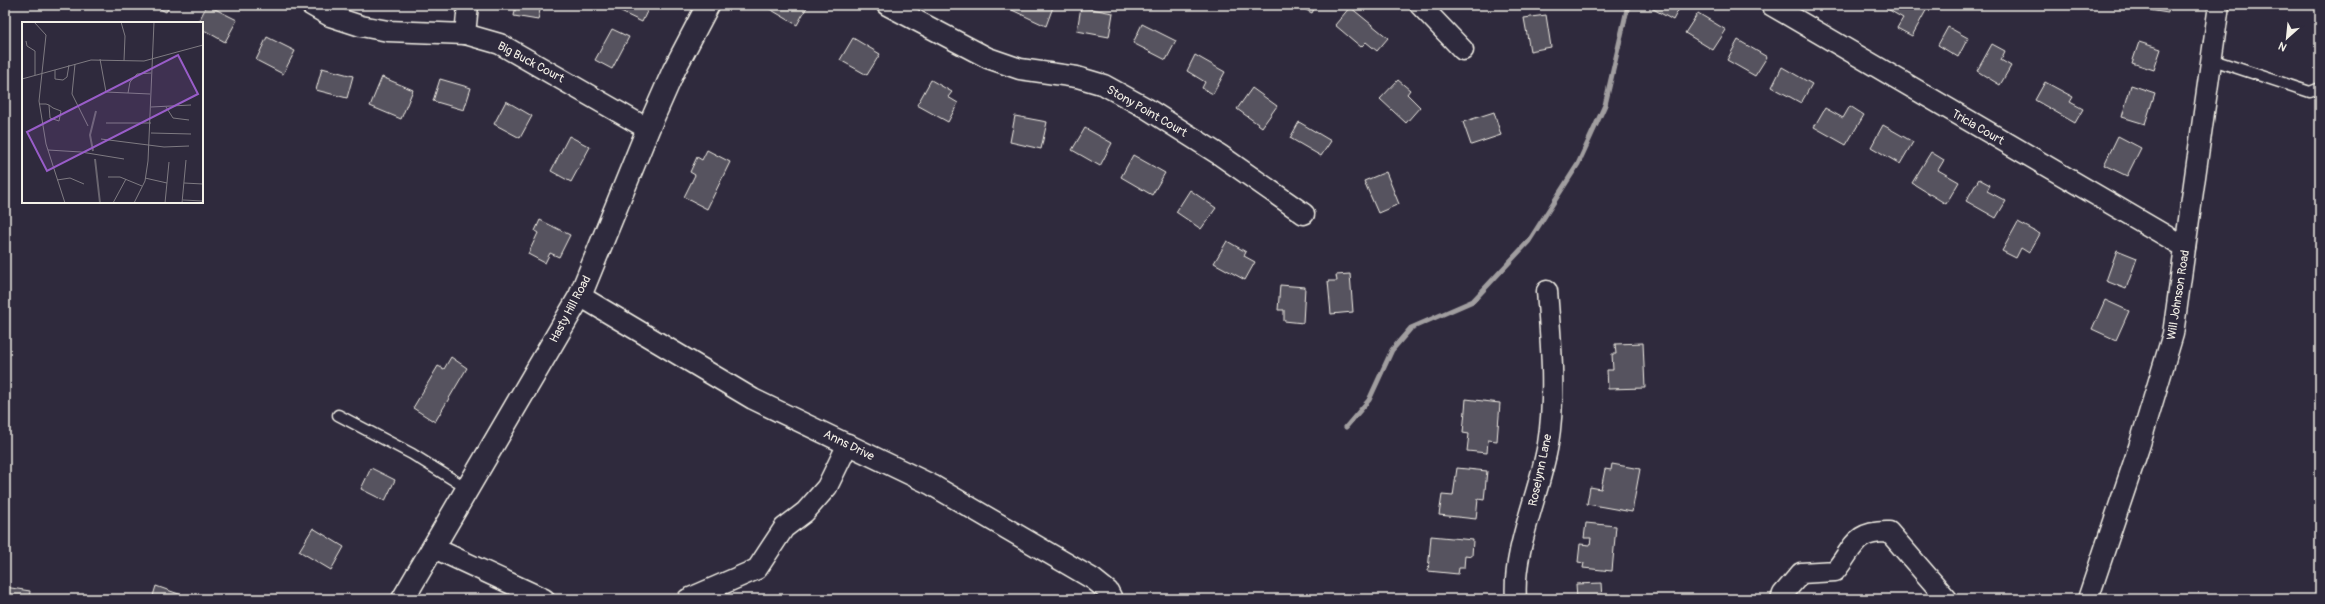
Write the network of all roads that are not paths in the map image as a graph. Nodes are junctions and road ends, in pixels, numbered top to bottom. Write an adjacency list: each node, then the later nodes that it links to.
1 (311, 5): 8 (street, Big Buck Court)
2 (468, 5): 8 (street)
3 (708, 5): 12 (street, Hasty Hill Road)
4 (887, 5): 13 (street, Stony Point Court)
5 (1420, 5): 9 (street)
6 (1771, 5): 14 (street, Tricia Court)
7 (2219, 5): 10 (street, Will Johnson Road)
8 (465, 34): 12 (street, Big Buck Court)
9 (1463, 50)
10 (2210, 59): 11 (lane); 14 (street, Will Johnson Road)
11 (2320, 88)
12 (648, 129): 16 (street, Hasty Hill Road)
13 (1304, 214)
14 (2186, 247): 28 (street, Will Johnson Road)
15 (1547, 292): 25 (street, Roselynn Lane)
16 (580, 296): 18 (street, Anns Drive); 19 (street, Hasty Hill Road)
17 (338, 415): 19 (lane)
18 (848, 444): 23 (street); 24 (street, Anns Drive)
19 (468, 490): 20 (street, Hasty Hill Road)
20 (434, 548): 21 (street, Hasty Hill Road); 22 (street)
21 (403, 599)
22 (544, 599)
23 (688, 599)
24 (1112, 599)
25 (1516, 599)
26 (1781, 599): 27 (street)
27 (1947, 599)
28 (2088, 599)

